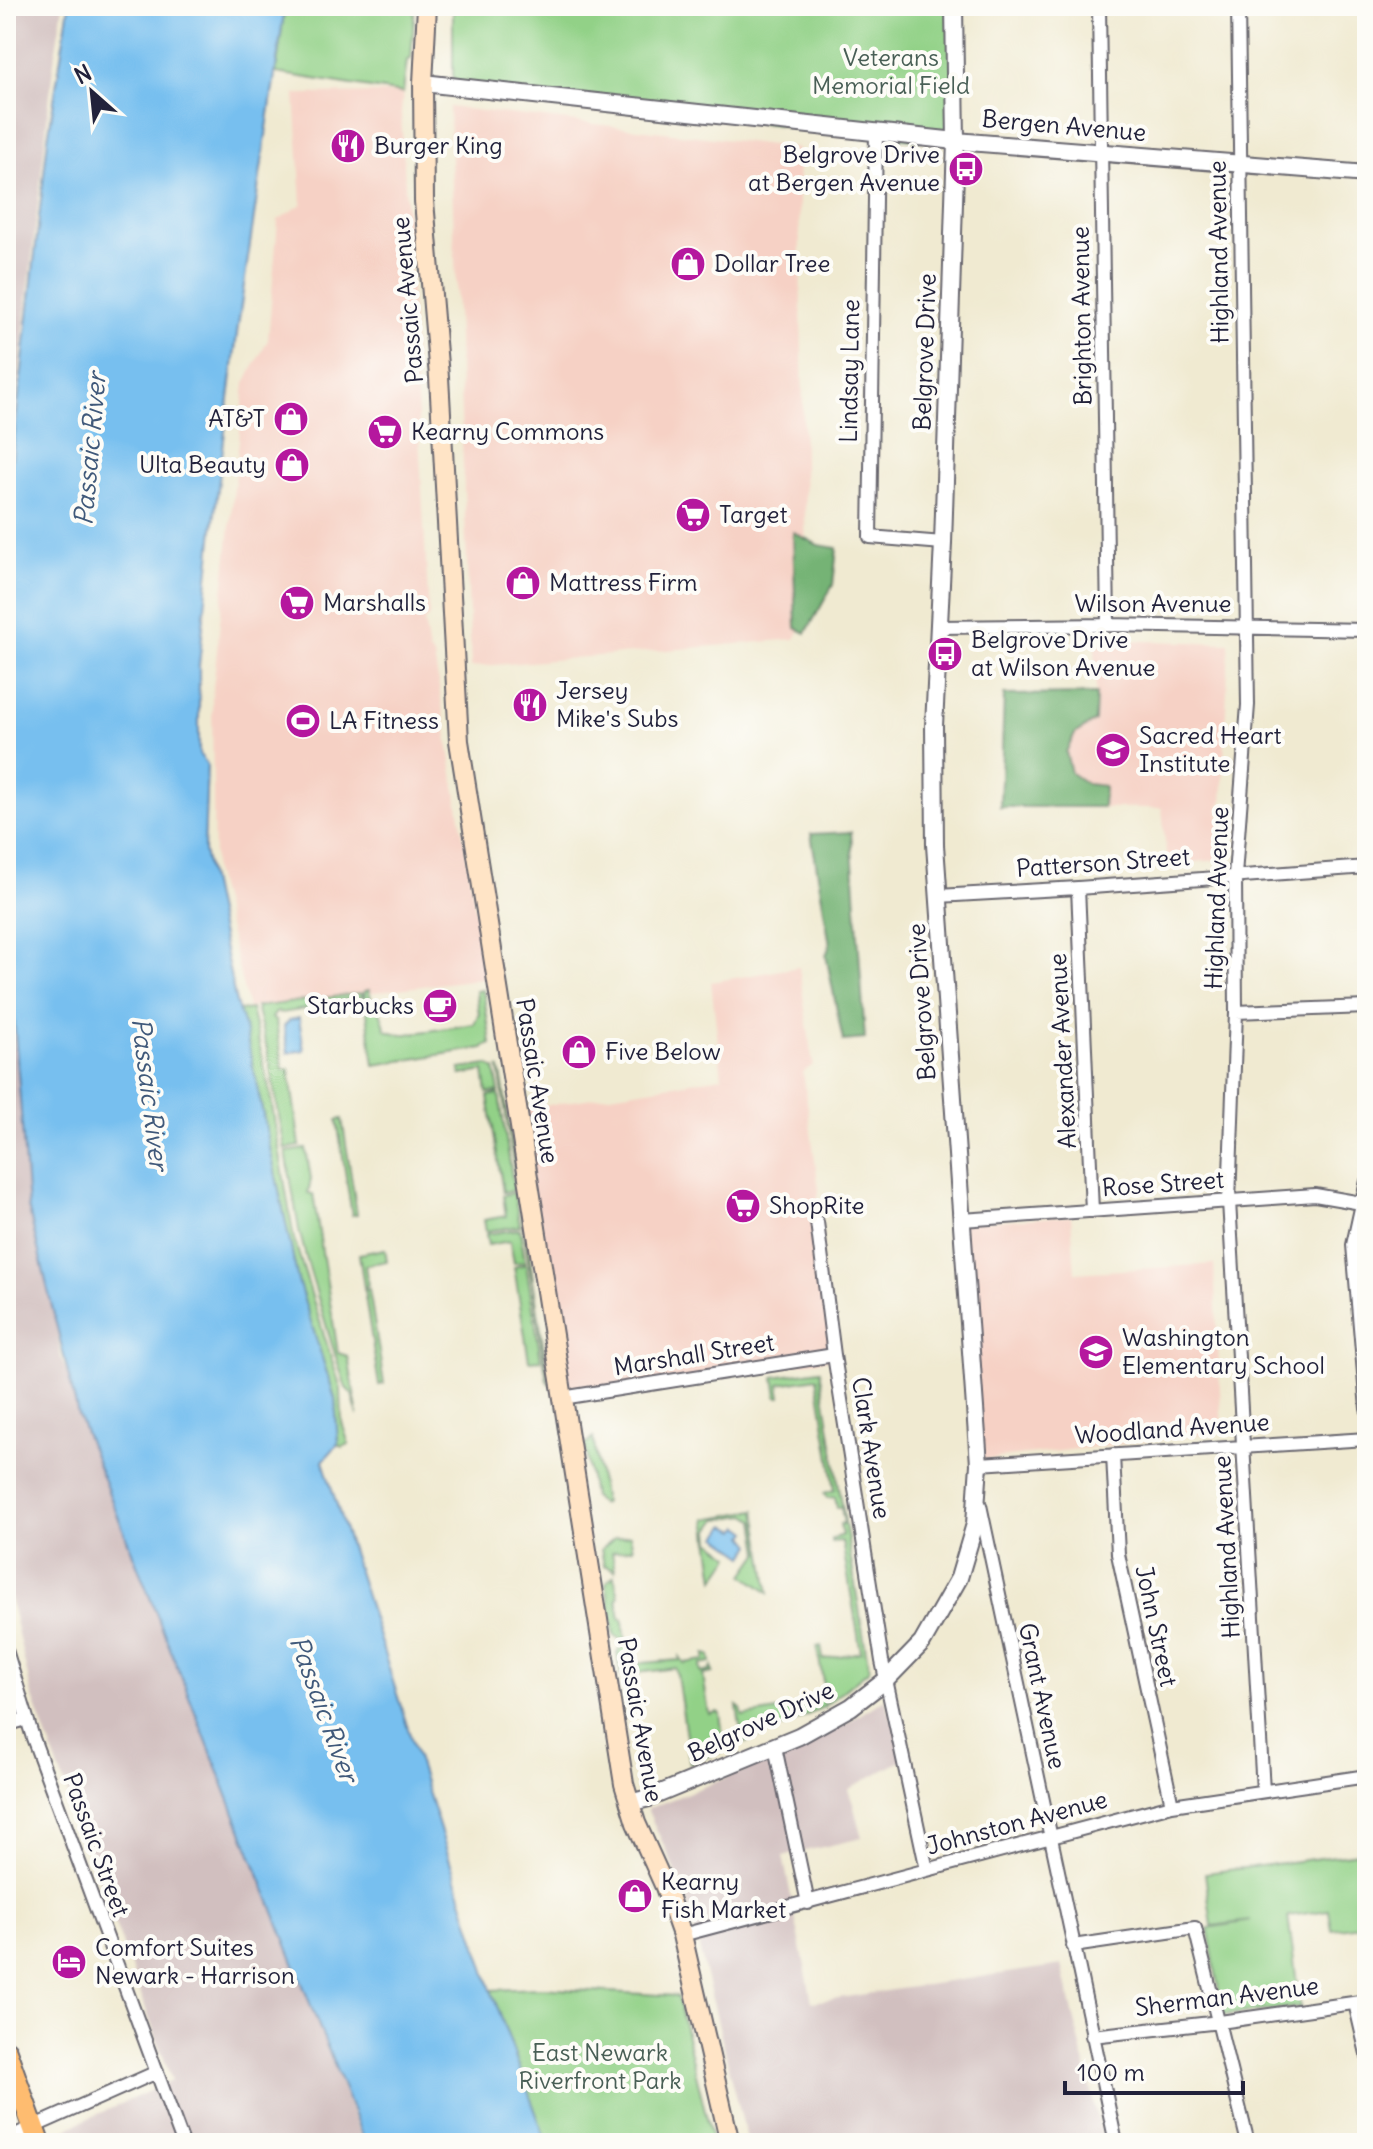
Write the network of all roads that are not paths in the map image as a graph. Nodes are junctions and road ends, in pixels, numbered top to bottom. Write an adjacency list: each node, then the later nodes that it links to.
1 (427, 6): 5 (main road, Passaic Avenue)
2 (954, 6): 7 (street, Belgrove Drive)
3 (1099, 6): 8 (street, Brighton Avenue)
4 (1238, 6): 9 (street, Highland Avenue)
5 (423, 83): 6 (street, Bergen Avenue); 29 (main road, Passaic Avenue)
6 (876, 132): 7 (street, Bergen Avenue); 11 (street, Lindsay Lane)
7 (956, 141): 8 (street, Bergen Avenue); 11 (street, Belgrove Drive)
8 (1100, 153): 9 (street, Bergen Avenue); 12 (street, Brighton Avenue)
9 (1239, 164): 10 (street, Bergen Avenue); 13 (street, Highland Avenue)
10 (1367, 174)
11 (943, 543): 14 (street, Belgrove Drive)
12 (1108, 625): 13 (street, Wilson Avenue); 14 (street, Wilson Avenue)
13 (1248, 626): 15 (street, Wilson Avenue); 17 (street, Highland Avenue)
14 (939, 627): 19 (street, Belgrove Drive)
15 (1367, 630)
16 (1367, 867): 17 (street, Patterson Street)
17 (1235, 875): 18 (street, Patterson Street); 21 (street, Highland Avenue)
18 (1078, 888): 19 (street, Patterson Street); 25 (street, Alexander Avenue)
19 (938, 896): 26 (street, Belgrove Drive)
20 (1367, 1007): 21 (street)
21 (1236, 1012): 23 (street, Highland Avenue)
22 (1367, 1181): 24 (street)
23 (1229, 1201): 24 (street, Rose Street); 25 (street, Rose Street); 32 (street, Highland Avenue)
24 (1365, 1204): 30 (street)
25 (1092, 1211): 26 (street, Rose Street)
26 (962, 1220): 34 (street, Belgrove Drive)
27 (817, 1222): 28 (street, Clark Avenue)
28 (834, 1355): 29 (street, Marshall Street); 37 (street, Clark Avenue)
29 (562, 1398): 43 (main road, Passaic Avenue)
30 (1367, 1409)
31 (1367, 1439): 32 (street, Woodland Avenue)
32 (1243, 1447): 33 (street, Woodland Avenue); 42 (street, Highland Avenue)
33 (1113, 1455): 34 (street, Woodland Avenue); 44 (street, John Street)
34 (979, 1464): 35 (street, Belgrove Drive)
35 (977, 1491): 37 (street, Belgrove Drive); 45 (street, Grant Avenue)
36 (6, 1650): 38 (street, Passaic Street)
37 (886, 1680): 40 (street, Belgrove Drive); 46 (street, Clark Avenue)
38 (26, 1719): 39 (street); 55 (street, Passaic Street)
39 (6, 1725)
40 (775, 1747): 43 (street, Belgrove Drive); 47 (street)
41 (1367, 1776): 42 (street, Johnston Avenue)
42 (1263, 1791): 44 (street, Johnston Avenue)
43 (629, 1803): 48 (main road, Passaic Avenue)
44 (1172, 1805): 45 (street, Johnston Avenue)
45 (1049, 1837): 46 (street, Johnston Avenue); 49 (street, Grant Avenue)
46 (927, 1870): 47 (street, Johnston Avenue)
47 (808, 1903): 48 (street, Johnston Avenue)
48 (682, 1935): 59 (main road, Passaic Avenue)
49 (1073, 1946): 51 (street); 52 (street, Grant Avenue)
50 (1361, 2002): 51 (street, Sherman Avenue); 54 (street)
51 (1220, 2022): 52 (street, Sherman Avenue); 61 (street)
52 (1092, 2036): 60 (street, Grant Avenue)
53 (6, 2051): 56 (main road)
54 (1367, 2054)
55 (157, 2072): 56 (street); 58 (street, Passaic Street)
56 (36, 2135): 57 (street)
57 (6, 2139)
58 (183, 2143)
59 (730, 2143)
60 (1116, 2143)
61 (1248, 2143)

